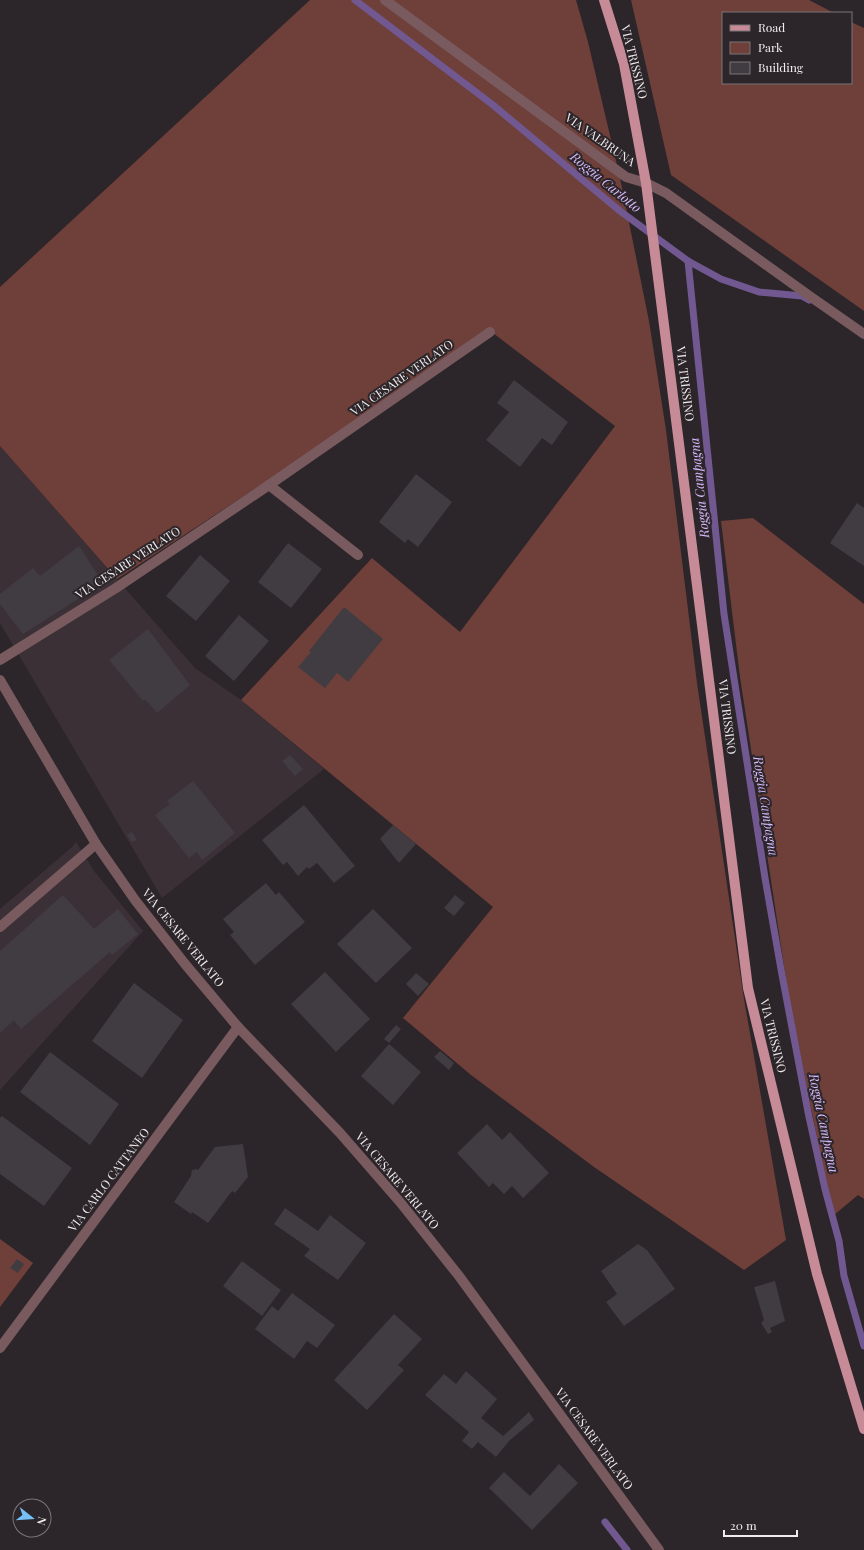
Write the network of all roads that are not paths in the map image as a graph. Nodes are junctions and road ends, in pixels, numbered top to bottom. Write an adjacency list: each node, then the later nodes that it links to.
1 (385, 0): 3 (street, VIA VALBRUNA)
2 (604, 0): 3 (main road, VIA TRISSINO)
3 (646, 183): 5 (street, VIA VALBRUNA); 14 (main road, VIA TRISSINO)
4 (490, 332): 6 (street, VIA CESARE VERLATO)
5 (864, 334)
6 (269, 485): 7 (street); 8 (street, VIA CESARE VERLATO)
7 (358, 555)
8 (0, 660)
9 (0, 680): 10 (street, VIA CESARE VERLATO)
10 (96, 844): 11 (street); 12 (street, VIA CESARE VERLATO)
11 (0, 926)
12 (238, 1027): 13 (street, VIA CARLO CATTANEO); 15 (street, VIA CESARE VERLATO)
13 (0, 1348)
14 (864, 1429)
15 (659, 1550)

